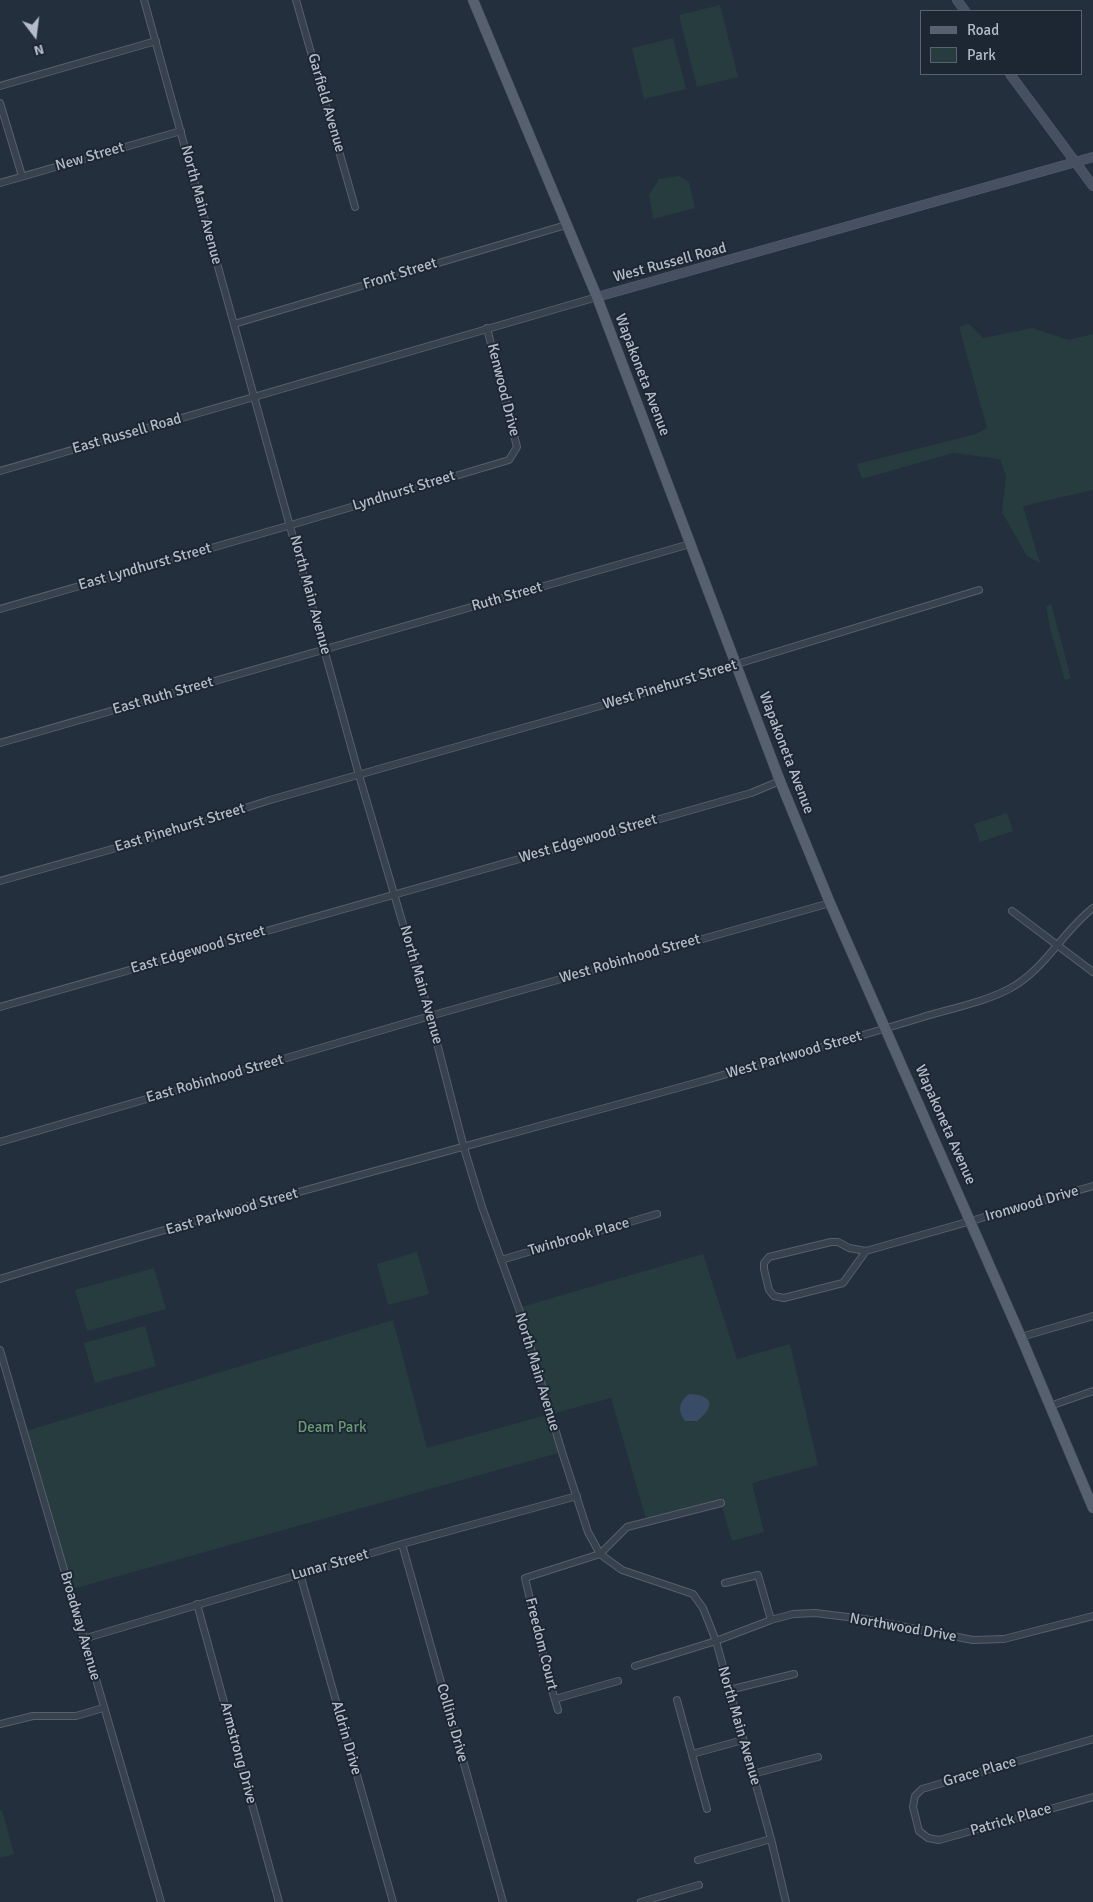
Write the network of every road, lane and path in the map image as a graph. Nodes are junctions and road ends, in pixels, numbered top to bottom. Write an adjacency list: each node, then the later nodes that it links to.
1 (144, 0): 4 (street, North Main Avenue)
2 (296, 0): 14 (street, Garfield Avenue)
3 (473, 0): 15 (main road, Wapakoneta Avenue)
4 (156, 41): 6 (street); 8 (street, North Main Avenue)
5 (1011, 75): 10 (main road)
6 (0, 86)
7 (0, 103): 11 (street)
8 (181, 131): 11 (street, New Street); 17 (street, North Main Avenue)
9 (1093, 157): 10 (main road, West Russell Road)
10 (1074, 163): 13 (main road); 16 (main road, West Russell Road)
11 (22, 176): 12 (street, New Street)
12 (0, 182)
13 (1093, 186)
14 (355, 207)
15 (566, 225): 16 (main road, Wapakoneta Avenue); 17 (street, Front Street)
16 (597, 297): 18 (street, West Russell Road); 23 (main road, Wapakoneta Avenue)
17 (234, 324): 19 (street, North Main Avenue)
18 (487, 328): 19 (street, West Russell Road); 20 (street, Kenwood Drive)
19 (254, 398): 21 (street, East Russell Road); 22 (street, North Main Avenue)
20 (514, 452): 22 (street, Lyndhurst Street)
21 (0, 471)
22 (291, 525): 25 (street, East Lyndhurst Street); 26 (street, North Main Avenue)
23 (690, 544): 26 (street, Ruth Street); 27 (main road, Wapakoneta Avenue)
24 (979, 590): 27 (street, West Pinehurst Street)
25 (0, 609)
26 (325, 650): 28 (street, East Ruth Street); 29 (street, North Main Avenue)
27 (735, 665): 29 (street, West Pinehurst Street); 30 (main road, Wapakoneta Avenue)
28 (0, 743)
29 (359, 775): 31 (street, East Pinehurst Street); 32 (street, North Main Avenue)
30 (780, 781): 32 (street, West Edgewood Street); 33 (main road, Wapakoneta Avenue)
31 (0, 881)
32 (395, 894): 38 (street, East Edgewood Street); 39 (street, North Main Avenue)
33 (830, 903): 39 (street, West Robinhood Street); 40 (main road, Wapakoneta Avenue)
34 (1093, 908): 36 (street, West Parkwood Street)
35 (1012, 911): 36 (street)
36 (1056, 946): 37 (street); 40 (street, West Parkwood Street)
37 (1093, 972)
38 (0, 1006)
39 (430, 1016): 41 (street, East Robinhood Street); 42 (street, North Main Avenue)
40 (885, 1029): 42 (street, West Parkwood Street); 45 (main road, Wapakoneta Avenue)
41 (0, 1142)
42 (464, 1148): 47 (street, North Main Avenue); 48 (street, East Parkwood Street)
43 (1093, 1186): 45 (street, Ironwood Drive)
44 (657, 1214): 47 (street, Twinbrook Place)
45 (971, 1221): 46 (street, Ironwood Drive); 52 (main road, Wapakoneta Avenue)
46 (866, 1251): 46 (street)
47 (501, 1260): 49 (street, North Main Avenue)
48 (0, 1279)
49 (520, 1312): 50 (street); 56 (street, North Main Avenue)
50 (512, 1314)
51 (1093, 1316): 52 (street)
52 (1021, 1337): 55 (main road, Wapakoneta Avenue)
53 (0, 1350): 66 (street, Broadway Avenue)
54 (1093, 1391): 55 (street)
55 (1050, 1406): 58 (main road, Wapakoneta Avenue)
56 (577, 1496): 59 (street, Lunar Street); 60 (street, North Main Avenue)
57 (721, 1503): 60 (street)
58 (1093, 1508)
59 (402, 1544): 61 (street, Lunar Street); 92 (street, Collins Drive)
60 (600, 1554): 67 (street, North Main Avenue); 72 (street, Freedom Court)
61 (300, 1574): 63 (street, Lunar Street); 91 (street, Aldrin Drive)
62 (725, 1583): 65 (street)
63 (198, 1604): 66 (street, Lunar Street); 90 (street, Armstrong Drive)
64 (1093, 1616): 65 (street, Northwood Drive)
65 (771, 1620): 67 (street, Northwood Drive)
66 (83, 1639): 74 (street, Broadway Avenue)
67 (716, 1642): 68 (street, Northwood Drive); 71 (street, North Main Avenue)
68 (635, 1666)
69 (794, 1674): 71 (street)
70 (618, 1681): 72 (street)
71 (729, 1690): 78 (street, North Main Avenue)
72 (555, 1699): 75 (street, Freedom Court)
73 (677, 1700): 79 (street)
74 (103, 1708): 76 (street); 89 (street, Broadway Avenue)
75 (558, 1710)
76 (0, 1724)
77 (1093, 1739): 84 (street, Grace Place)
78 (743, 1740): 79 (street); 81 (street, North Main Avenue)
79 (692, 1754): 83 (street)
80 (818, 1757): 81 (street)
81 (752, 1774): 85 (street, North Main Avenue)
82 (1093, 1797): 84 (street, Patrick Place)
83 (707, 1809)
84 (928, 1838)
85 (771, 1839): 86 (street); 94 (street, North Main Avenue)
86 (698, 1860)
87 (699, 1885): 88 (street)
88 (652, 1900): 93 (street)
89 (161, 1902)
90 (279, 1902)
91 (393, 1902)
92 (503, 1902)
93 (641, 1902)
94 (786, 1902)

